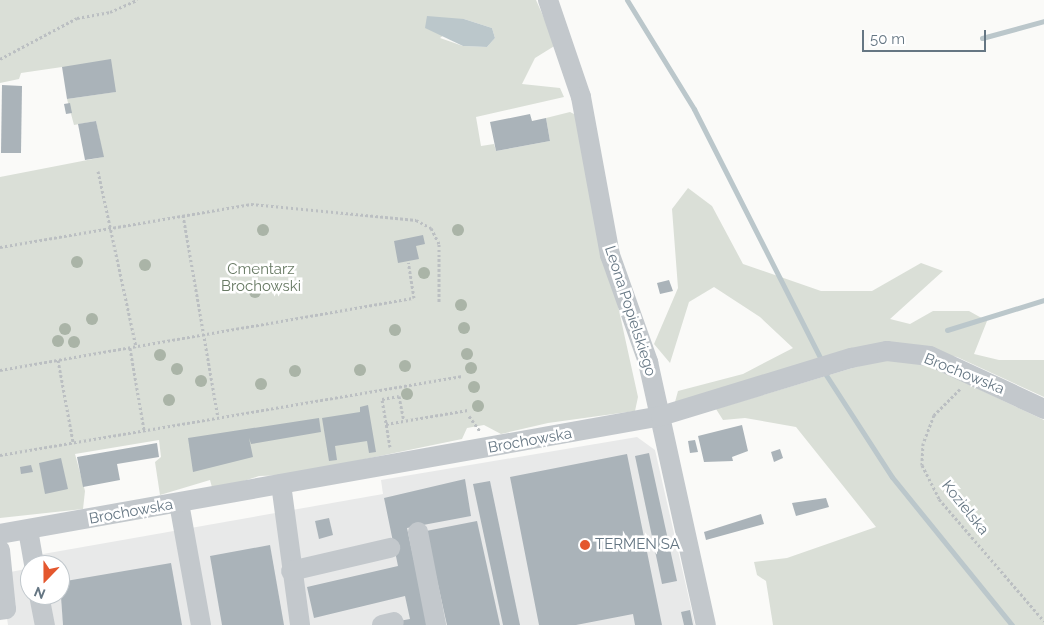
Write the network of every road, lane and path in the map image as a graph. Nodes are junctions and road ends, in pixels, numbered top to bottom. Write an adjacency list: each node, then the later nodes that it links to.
1 (137, 0): 3 (path)
2 (548, 0): 19 (street, Leona Popielskiego)
3 (0, 59)
4 (98, 171): 6 (path)
5 (183, 215): 6 (path); 9 (path); 10 (path)
6 (111, 228): 7 (path); 11 (path)
7 (0, 247)
8 (408, 262): 10 (path)
9 (439, 302)
10 (204, 335): 11 (path); 20 (path)
11 (136, 347): 12 (path)
12 (130, 348): 13 (path); 23 (path)
13 (58, 360): 14 (path); 24 (path)
14 (0, 370)
15 (971, 374): 17 (street, Brochowska); 19 (street, Brochowska); 38 (path, Kozielska)
16 (462, 376): 20 (path)
17 (1044, 409)
18 (468, 410): 21 (path)
19 (661, 416): 27 (street, Brochowska); 43 (street, Leona Popielskiego)
20 (218, 417): 23 (path)
21 (404, 421): 22 (path); 22 (path)
22 (386, 424): 25 (path)
23 (144, 430): 24 (path)
24 (73, 442): 26 (path)
25 (390, 446)
26 (0, 455)
27 (281, 484): 28 (street, Brochowska); 35 (street)
28 (179, 503): 29 (street, Brochowska); 40 (street)
29 (28, 530): 31 (street, Brochowska); 34 (street)
30 (418, 532): 42 (street)
31 (0, 534)
32 (390, 548): 35 (street)
33 (0, 550): 37 (street)
34 (32, 555)
35 (291, 571): 41 (street)
36 (41, 605): 39 (street)
37 (0, 610)
38 (1044, 621)
39 (44, 625)
40 (201, 625)
41 (300, 625)
42 (436, 625)
43 (706, 625)

